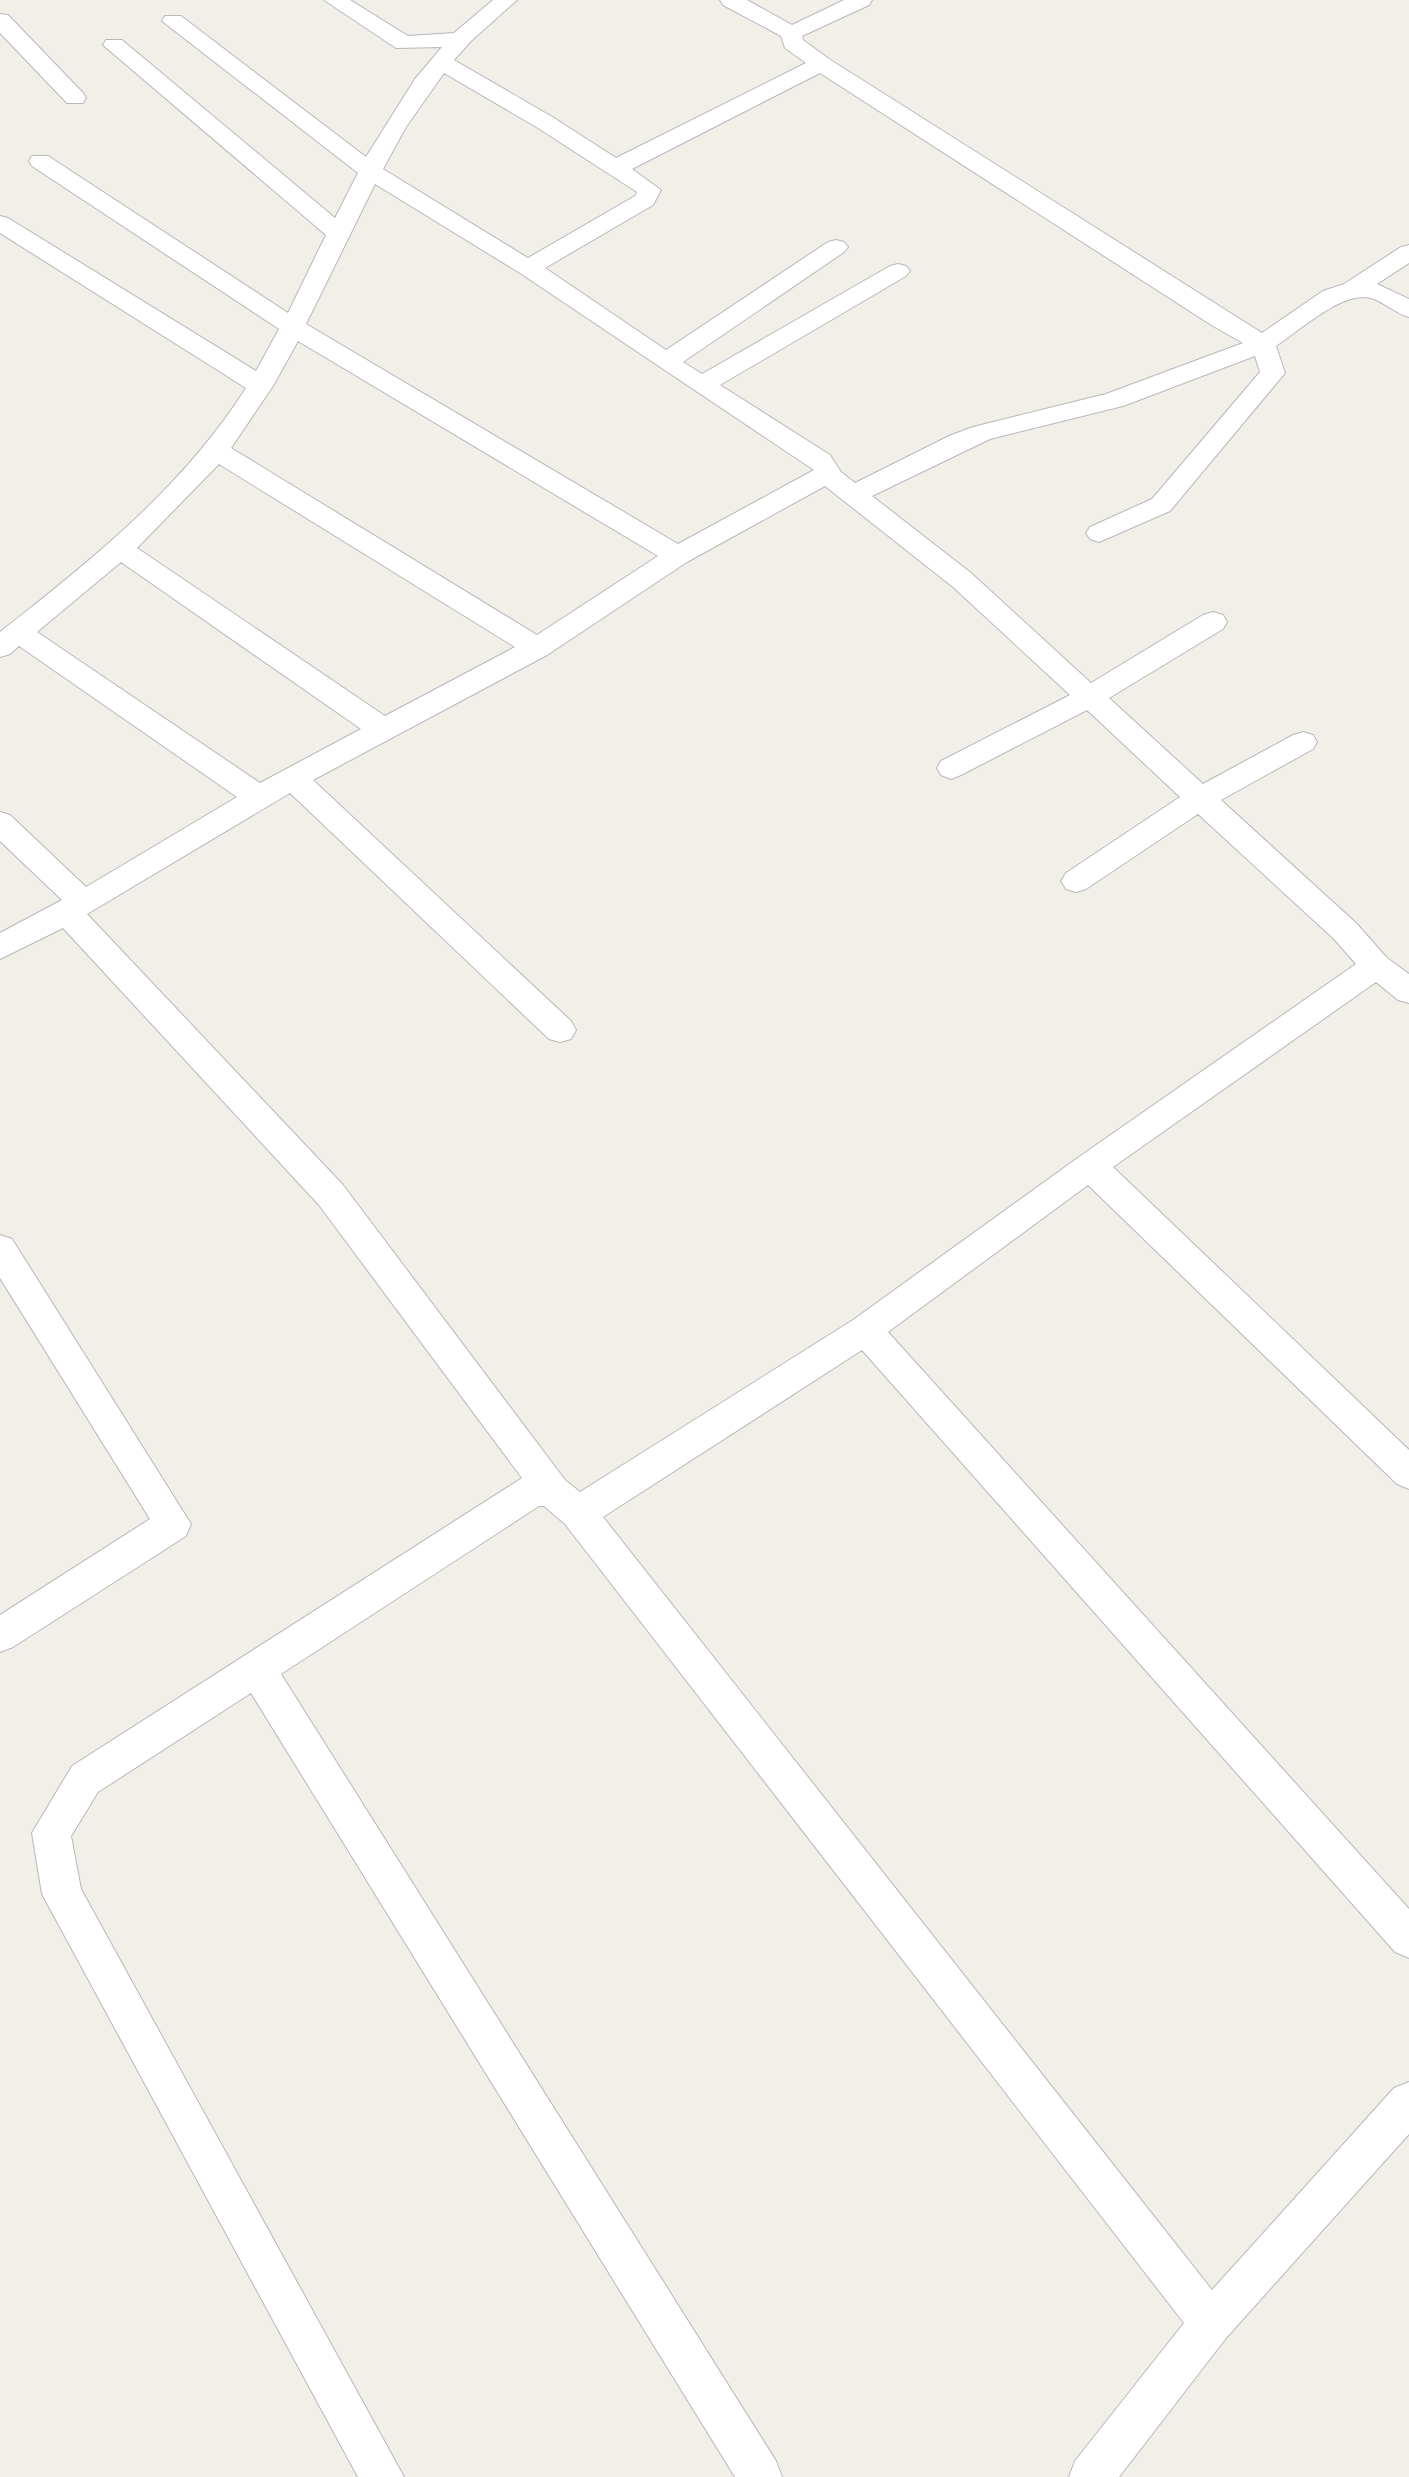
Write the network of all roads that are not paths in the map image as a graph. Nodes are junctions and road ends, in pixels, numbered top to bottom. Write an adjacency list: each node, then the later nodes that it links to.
1 (335, 0): 8 (street)
2 (506, 0): 8 (street)
3 (731, 0): 7 (street)
4 (861, 0): 7 (street)
5 (0, 20): 12 (street)
6 (173, 21): 15 (street)
7 (791, 33): 11 (street)
8 (460, 39): 10 (street)
9 (114, 45): 17 (street)
10 (440, 61): 14 (street); 15 (street)
11 (821, 64): 14 (street); 25 (street)
12 (75, 98)
13 (40, 161): 24 (street)
14 (617, 167): 20 (street)
15 (370, 172): 17 (street); 20 (street)
16 (0, 223): 27 (street)
17 (340, 234): 24 (street)
18 (836, 247): 26 (street)
19 (1409, 252): 22 (street)
20 (528, 268): 26 (street)
21 (898, 271): 28 (street)
22 (1353, 289): 23 (street); 25 (street)
23 (1409, 309)
24 (291, 326): 27 (street); 34 (street)
25 (1263, 344): 31 (street); 32 (street)
26 (666, 363): 28 (street)
27 (260, 385): 29 (street)
28 (701, 385): 30 (street)
29 (215, 450): 33 (street); 37 (street)
30 (827, 474): 31 (street); 34 (street)
31 (854, 494): 38 (street)
32 (1100, 533)
33 (120, 549): 36 (street); 39 (street)
34 (678, 556): 37 (street)
35 (1213, 622): 38 (street)
36 (7, 639): 43 (street)
37 (537, 648): 39 (street)
38 (1089, 697): 41 (street); 44 (street)
39 (384, 730): 42 (street)
40 (1303, 742): 44 (street)
41 (951, 768)
42 (292, 778): 43 (street); 51 (street)
43 (259, 797): 47 (street)
44 (1200, 798): 46 (street); 49 (street)
45 (0, 823): 47 (street)
46 (1076, 881)
47 (75, 907): 48 (street); 56 (street)
48 (0, 947)
49 (1376, 966): 50 (street); 52 (street)
50 (1409, 991)
51 (560, 1030)
52 (1090, 1166): 54 (street); 55 (street)
53 (0, 1249): 57 (street)
54 (865, 1330): 56 (street); 59 (street)
55 (1409, 1473)
56 (565, 1502): 58 (street); 61 (street)
57 (0, 1635)
58 (256, 1668): 62 (street); 63 (street)
59 (1409, 1938)
60 (1409, 2103): 61 (street)
61 (1211, 2323): 64 (street)
62 (382, 2477)
63 (760, 2477)
64 (1091, 2477)

